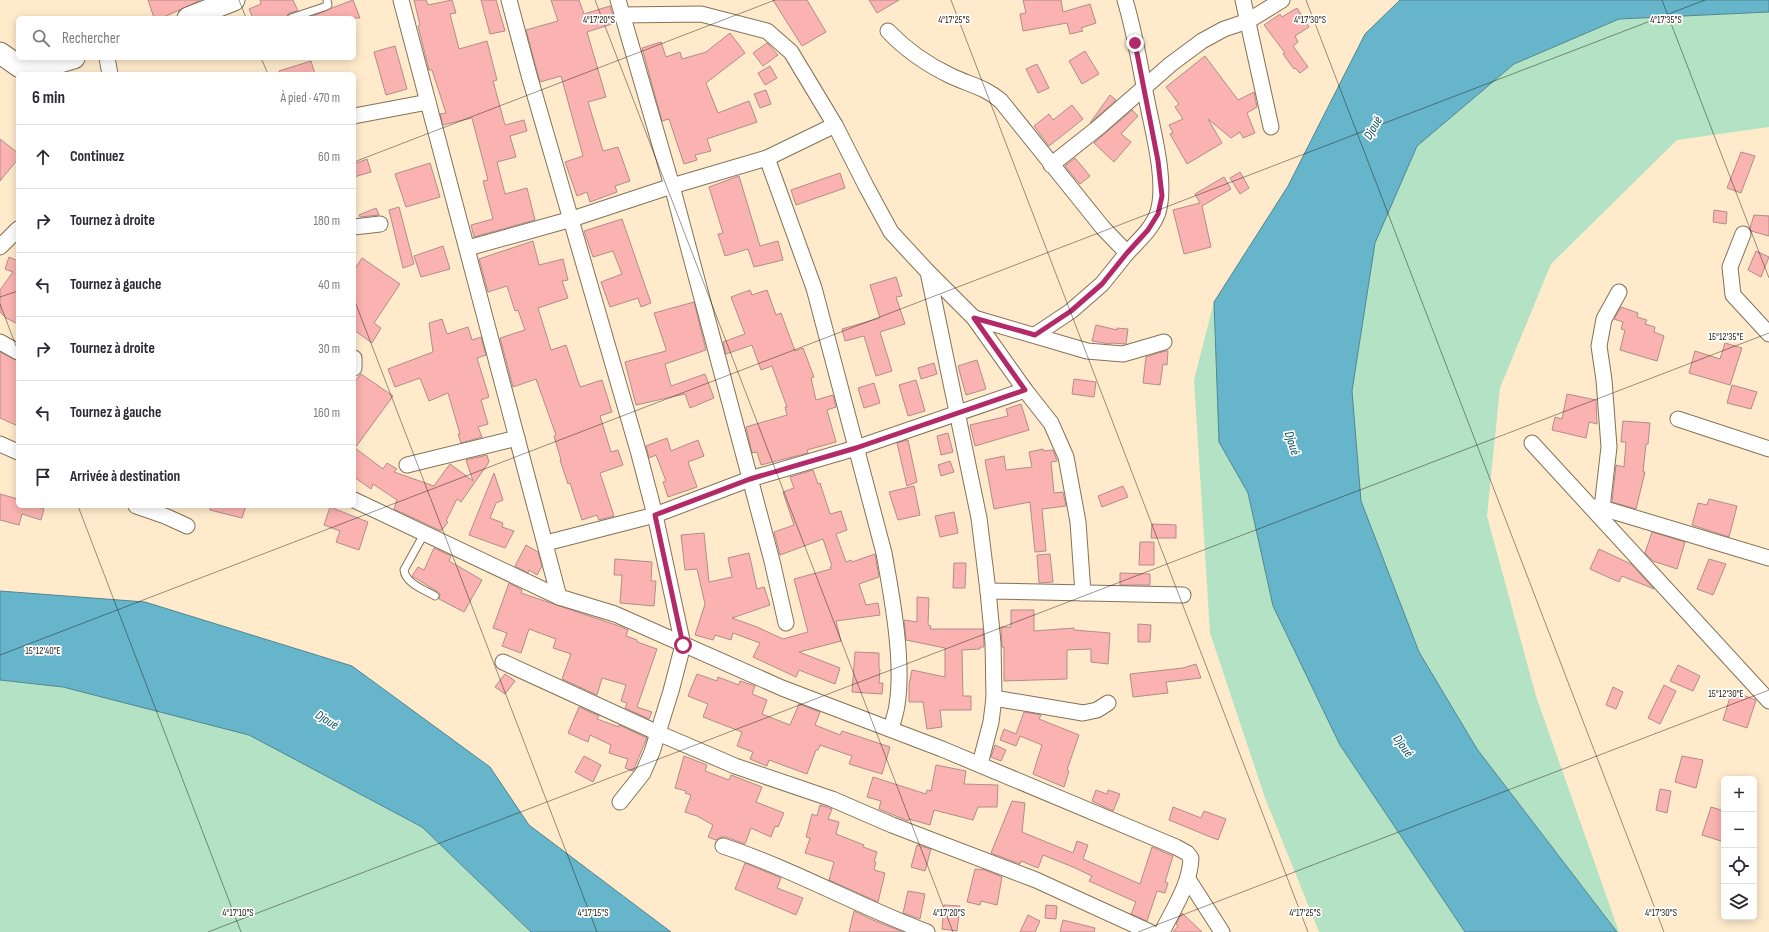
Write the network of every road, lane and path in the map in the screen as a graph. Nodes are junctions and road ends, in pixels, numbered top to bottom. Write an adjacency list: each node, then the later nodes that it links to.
1 (234, 0): 9 (street)
2 (327, 0): 12 (lane)
3 (401, 0): 21 (street)
4 (508, 0): 28 (street)
5 (618, 0): 10 (street)
6 (1125, 0): 20 (street)
7 (1243, 0): 13 (street)
8 (1282, 0): 13 (street)
9 (210, 5): 11 (street)
10 (622, 15): 23 (street); 27 (street)
11 (191, 16)
12 (297, 16)
13 (1248, 21): 20 (street); 24 (street)
14 (888, 31): 26 (street)
15 (0, 54): 18 (street)
16 (67, 60): 18 (street)
17 (107, 60): 19 (street)
18 (22, 71)
19 (110, 72)
20 (1144, 87): 26 (street); 35 (street)
21 (428, 102): 22 (street); 34 (street)
22 (356, 116)
23 (835, 125): 25 (street); 36 (street)
24 (1271, 127)
25 (767, 158): 27 (street); 50 (street)
26 (1051, 166): 35 (street)
27 (672, 186): 28 (street); 54 (street)
28 (572, 219): 34 (street); 58 (street)
29 (380, 224): 30 (street)
30 (356, 227)
31 (16, 231): 33 (street)
32 (1743, 234): 39 (street)
33 (0, 247)
34 (468, 248): 47 (street)
35 (1127, 253): 40 (street)
36 (928, 272): 38 (street); 45 (street)
37 (1619, 292): 56 (street)
38 (974, 318): 40 (street); 44 (street)
39 (1769, 334)
40 (1035, 335): 42 (street)
41 (0, 342): 43 (street)
42 (1164, 342)
43 (16, 351)
44 (1025, 390): 45 (street); 64 (street)
45 (957, 414): 50 (street); 63 (street)
46 (1678, 419): 51 (street)
47 (517, 438): 53 (street); 61 (street)
48 (1532, 443): 56 (street)
49 (0, 444): 52 (street)
50 (856, 448): 54 (street); 74 (street)
51 (1769, 449)
52 (16, 451)
53 (406, 465)
54 (750, 479): 58 (street); 68 (street)
55 (356, 501): 60 (street)
56 (1596, 507): 62 (street); 72 (street)
57 (142, 508): 59 (street)
58 (655, 515): 61 (street); 69 (street)
59 (187, 526)
60 (424, 534): 66 (lane); 67 (street)
61 (546, 543): 67 (street)
62 (1769, 558)
63 (988, 591): 64 (street); 71 (street)
64 (1083, 593): 65 (street)
65 (1183, 595)
66 (435, 596)
67 (560, 597): 69 (street)
68 (786, 623)
69 (683, 645): 74 (street); 75 (street)
70 (503, 662): 75 (street)
71 (994, 698): 73 (street); 76 (street)
72 (1769, 701)
73 (1108, 703)
74 (891, 729): 76 (street)
75 (658, 733): 77 (street); 81 (street)
76 (980, 764): 79 (street)
77 (620, 802)
78 (723, 846): 80 (street)
79 (1188, 879): 82 (street); 83 (street)
80 (927, 932)
81 (1150, 932)
82 (1162, 932)
83 (1222, 932)

